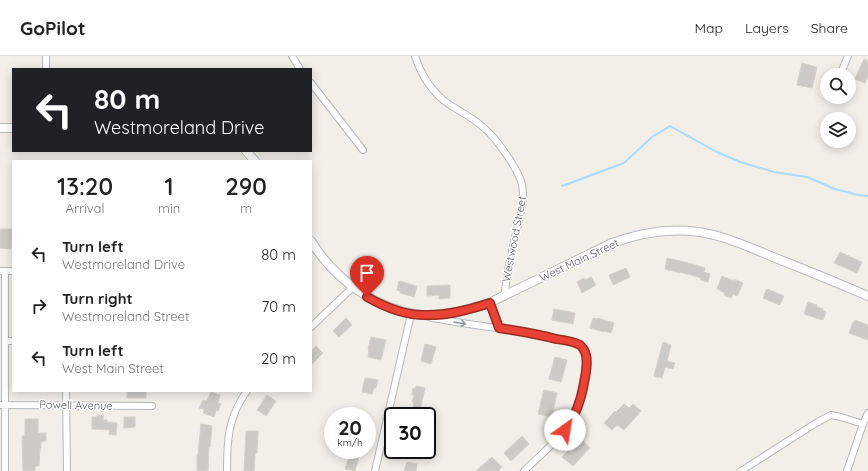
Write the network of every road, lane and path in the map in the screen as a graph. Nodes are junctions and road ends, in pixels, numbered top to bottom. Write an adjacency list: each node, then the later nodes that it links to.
1 (46, 56): 5 (street)
2 (292, 56): 6 (street)
3 (415, 56): 18 (street, Westwood Street)
4 (848, 56): 7 (street)
5 (46, 68)
6 (299, 68)
7 (843, 68)
8 (312, 84): 11 (street)
9 (0, 128): 10 (main road)
10 (12, 128)
11 (363, 150)
12 (247, 152): 13 (main road)
13 (254, 160)
14 (312, 242): 16 (main road, West Main Street)
15 (2, 271): 24 (street)
16 (353, 287): 20 (main road, West Main Street); 22 (street)
17 (868, 296): 18 (main road, West Main Street)
18 (504, 297): 19 (main road, West Main Street)
19 (490, 303): 21 (main road, West Main Street); 23 (street)
20 (411, 314): 21 (main road, West Main Street); 36 (street)
21 (422, 315): 23 (street, one-way to 23)
22 (312, 326)
23 (499, 328): 37 (street)
24 (5, 341): 25 (street); 28 (street)
25 (12, 341)
26 (66, 392): 29 (street)
27 (245, 392): 35 (street)
28 (3, 405): 29 (street, Powell Avenue); 33 (street)
29 (66, 405): 30 (street, Powell Avenue); 34 (street)
30 (152, 406)
31 (868, 413): 32 (street)
32 (863, 424): 38 (street); 39 (street)
33 (5, 471)
34 (67, 471)
35 (227, 471)
36 (376, 471)
37 (524, 471)
38 (741, 471)
39 (847, 471)

